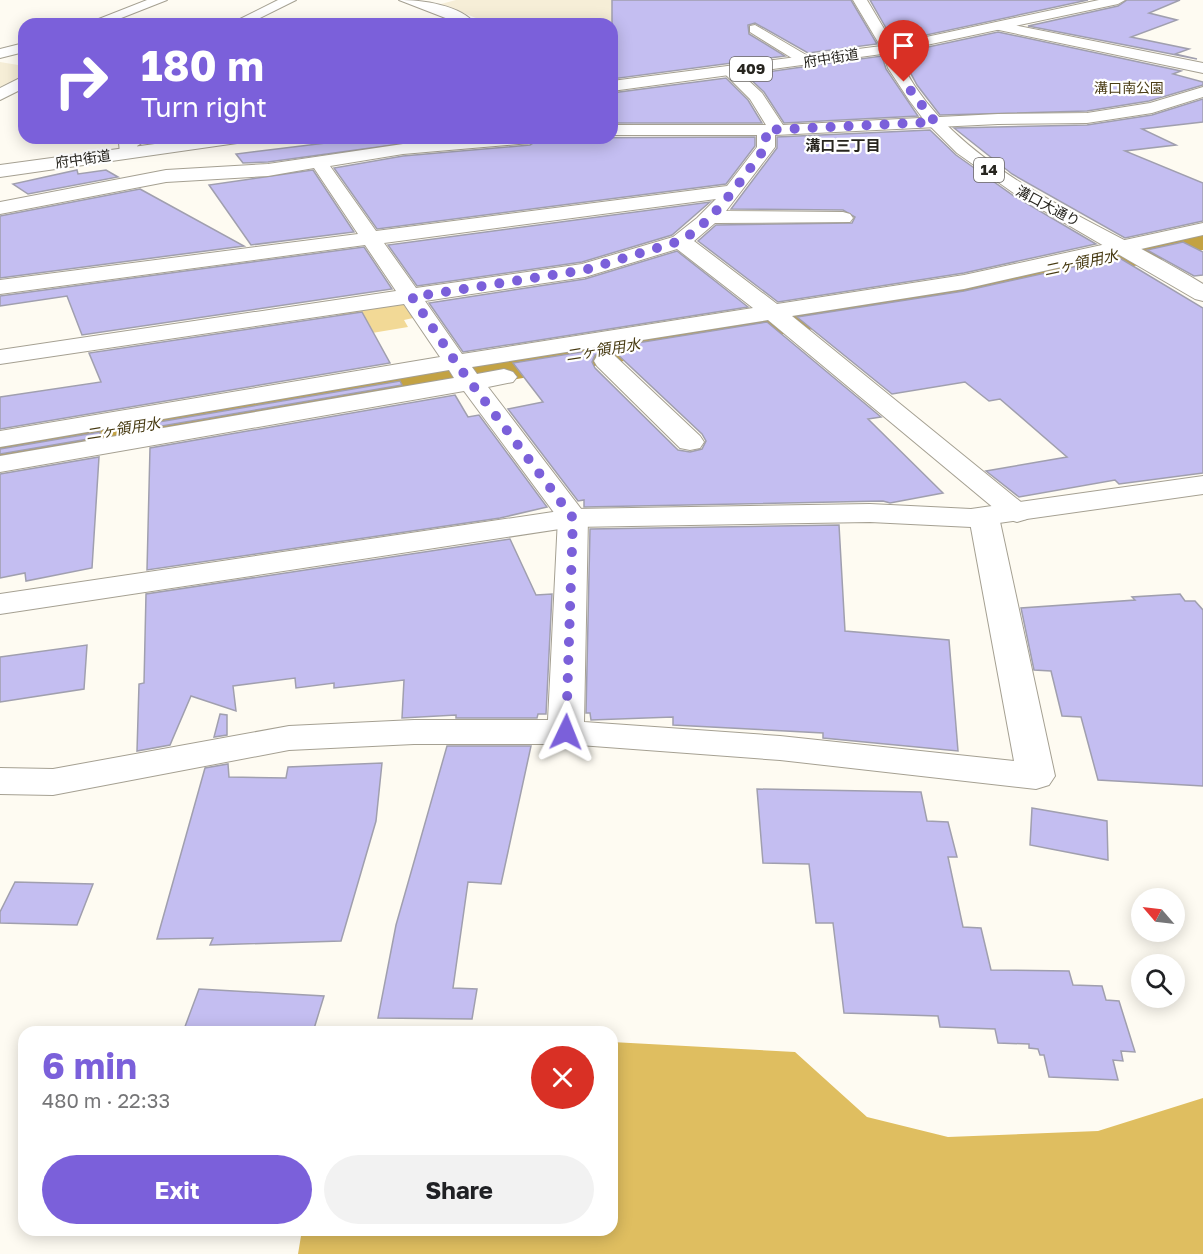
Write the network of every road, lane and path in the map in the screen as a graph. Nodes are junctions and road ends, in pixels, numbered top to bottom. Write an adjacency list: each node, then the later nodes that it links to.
1 (160, 0): 9 (main road)
2 (289, 0): 10 (main road)
3 (406, 0): 7 (main road)
4 (444, 0): 7 (main road)
5 (860, 0): 15 (main road, 溝口大通り)
6 (1118, 0): 12 (main road, 府中街道 / 409)
7 (426, 5): 8 (main road); 11 (main road)
8 (410, 14)
9 (110, 18)
10 (250, 18)
11 (463, 18)
12 (999, 26): 15 (main road, 府中街道 / 409); 20 (main road)
13 (755, 29): 18 (main road)
14 (18, 48): 16 (main road)
15 (889, 49): 18 (main road, 府中街道 / 409); 26 (main road, 溝口大通り / 14)
16 (0, 54)
17 (0, 60): 19 (main road)
18 (808, 62): 21 (main road, 府中街道 / 409)
19 (18, 63)
20 (1203, 68)
21 (730, 71): 23 (main road, 府中街道 / 409); 30 (main road)
22 (18, 84): 25 (main road)
23 (618, 85)
24 (1203, 92): 26 (main road)
25 (0, 95)
26 (935, 122): 30 (main road); 45 (main road, 溝口大通り / 14)
27 (618, 124): 28 (main road)
28 (632, 129): 29 (main road); 30 (main road)
29 (618, 130)
30 (772, 130): 37 (main road)
31 (128, 144): 34 (main road)
32 (194, 144): 34 (main road, 府中街道)
33 (466, 144): 35 (main road)
34 (129, 153): 36 (main road, 府中街道)
35 (320, 164): 38 (main road); 42 (main road)
36 (0, 171)
37 (732, 191): 39 (main road); 42 (main road)
38 (0, 208)
39 (708, 216): 40 (main road); 43 (main road)
40 (843, 218)
41 (1203, 229): 45 (main road)
42 (372, 239): 47 (main road); 49 (main road)
43 (680, 241): 49 (main road); 50 (main road)
44 (1203, 246): 45 (main road)
45 (1134, 253): 46 (main road); 48 (main road, 溝口大通り / 14); 50 (main road)
46 (1058, 276)
47 (0, 287)
48 (1203, 294)
49 (412, 297): 51 (main road); 53 (main road)
50 (783, 320): 52 (main road); 53 (main road); 58 (main road)
51 (0, 357)
52 (606, 361): 53 (main road); 55 (main road)
53 (463, 373): 54 (main road); 56 (main road); 60 (main road)
54 (0, 439)
55 (690, 442)
56 (0, 464)
57 (1203, 485): 58 (main road)
58 (1017, 513): 59 (main road)
59 (984, 517): 60 (main road); 62 (main road)
60 (573, 518): 61 (main road); 62 (main road)
61 (0, 603)
62 (566, 732): 63 (main road)
63 (0, 781)

